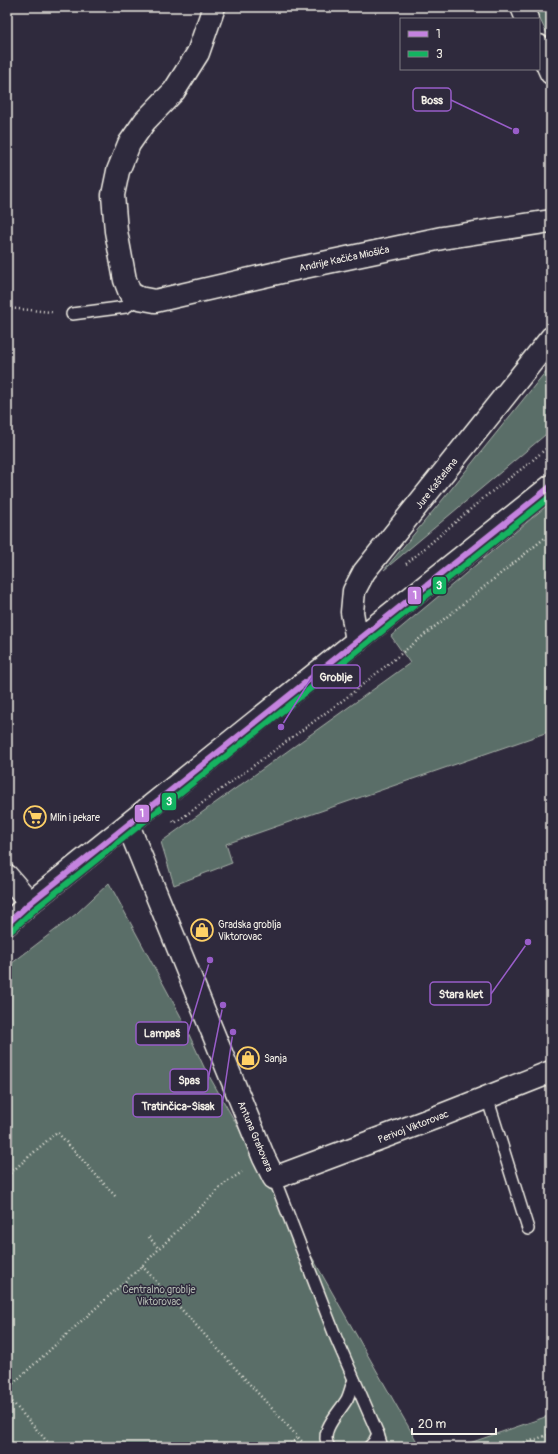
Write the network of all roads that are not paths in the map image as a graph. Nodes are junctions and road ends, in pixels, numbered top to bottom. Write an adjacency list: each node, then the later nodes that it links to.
1 (214, 7): 7 (street)
2 (522, 7): 3 (street)
3 (527, 18)
4 (540, 48): 5 (street)
5 (551, 73)
6 (551, 221): 7 (street, Andrije Kačića Miošića)
7 (139, 298): 8 (lane)
8 (72, 314)
9 (551, 338): 11 (street, Jure Kaštelana)
10 (551, 486): 11 (street)
11 (357, 641): 12 (street)
12 (128, 825): 14 (street); 18 (street, Antuna Grahovara)
13 (7, 876): 14 (street)
14 (30, 903): 15 (street)
15 (7, 924)
16 (551, 1072): 17 (street, Perivoj Viktorovac)
17 (487, 1097): 18 (street, Perivoj Viktorovac); 19 (lane)
18 (274, 1178): 20 (lane, Antuna Grahovara)
19 (528, 1230)
20 (354, 1380): 21 (lane, Antuna Grahovara); 22 (lane)
21 (378, 1434): 23 (lane); 24 (lane, Antuna Grahovara)
22 (329, 1447)
23 (369, 1447)
24 (382, 1447)

